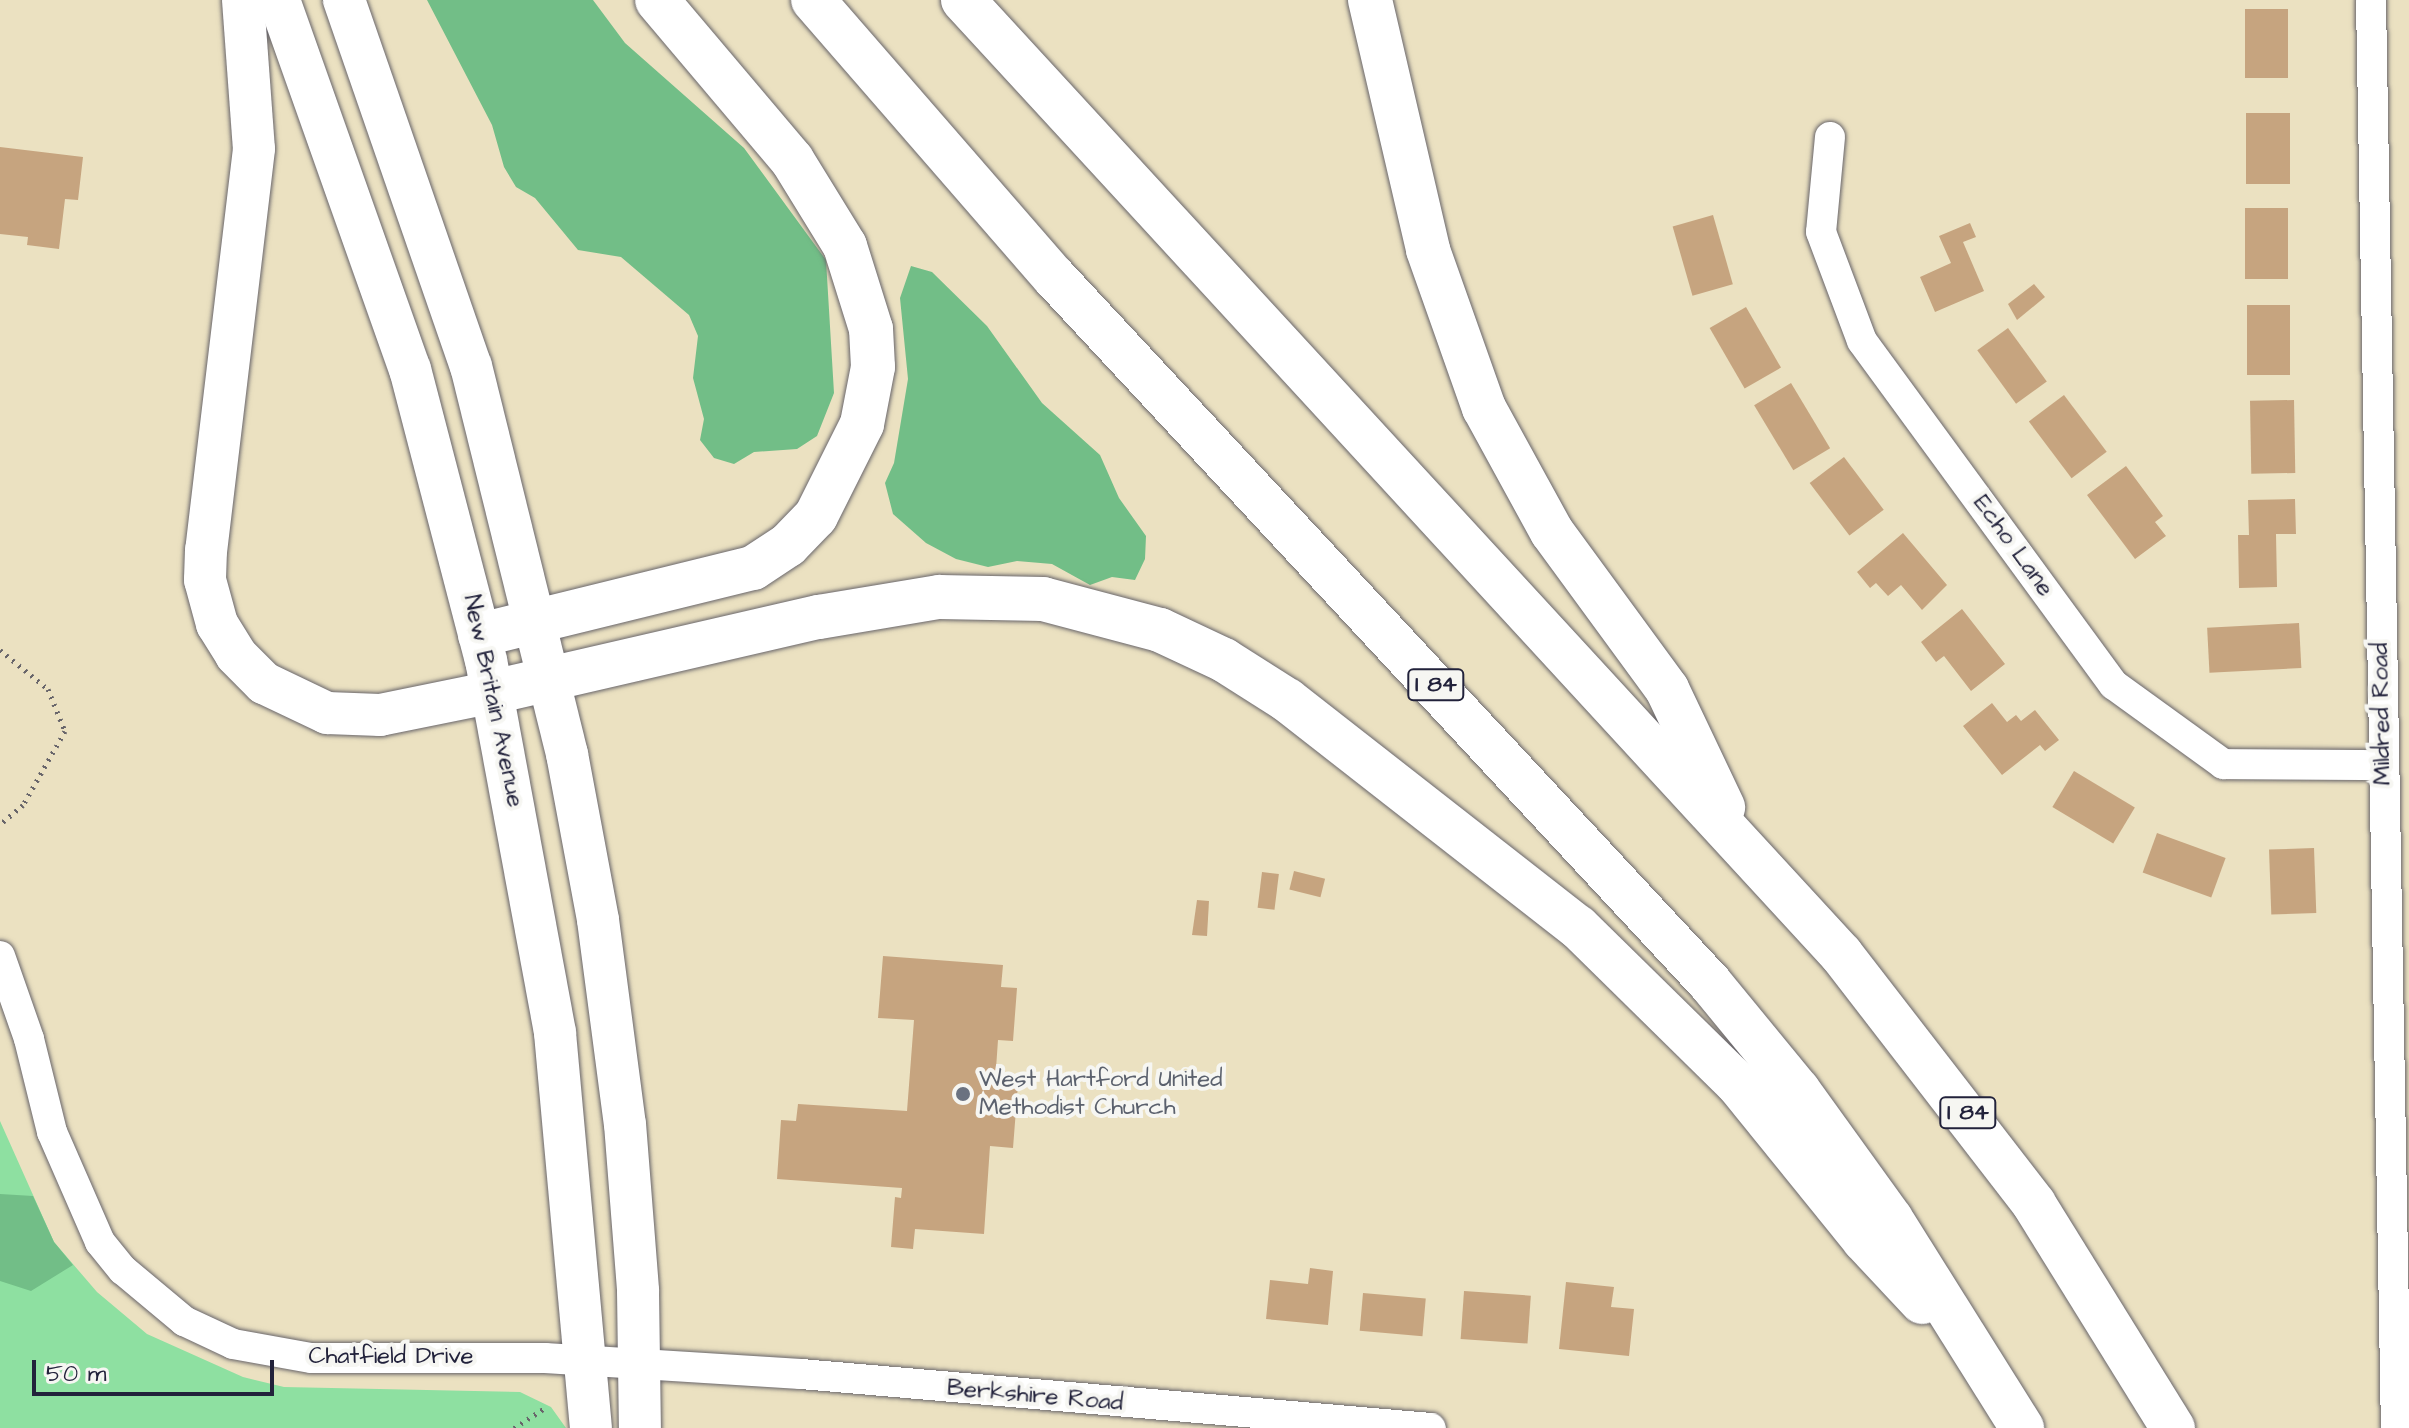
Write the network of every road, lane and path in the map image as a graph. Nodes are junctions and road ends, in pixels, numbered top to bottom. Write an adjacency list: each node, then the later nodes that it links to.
1 (243, 0): 14 (main road)
2 (279, 0): 11 (main road, New Britain Avenue)
3 (344, 0): 10 (main road)
4 (657, 0): 10 (highway)
5 (813, 0): 19 (highway, I 84)
6 (963, 0): 17 (highway, I 84)
7 (1370, 0): 17 (highway)
8 (2371, 0): 15 (street, Mildred Road)
9 (1830, 137): 15 (street, Echo Lane)
10 (537, 622): 11 (highway); 13 (main road)
11 (480, 635): 14 (main road, New Britain Avenue)
12 (0, 650): 16 (path)
13 (550, 679): 14 (highway); 19 (highway); 21 (main road)
14 (493, 692): 20 (main road, New Britain Avenue)
15 (2382, 765): 29 (street, Mildred Road)
16 (0, 824)
17 (1734, 835): 24 (highway, I 84)
18 (0, 956): 20 (street, Chatfield Drive)
19 (1975, 1349): 23 (highway, I 84)
20 (587, 1360): 21 (street, Chatfield Drive); 26 (main road, New Britain Avenue)
21 (640, 1364): 27 (main road); 28 (street, Berkshire Road)
22 (545, 1408): 25 (path)
23 (2016, 1418)
24 (2170, 1423)
25 (514, 1428)
26 (591, 1428)
27 (640, 1428)
28 (1431, 1428)
29 (2396, 1428)

